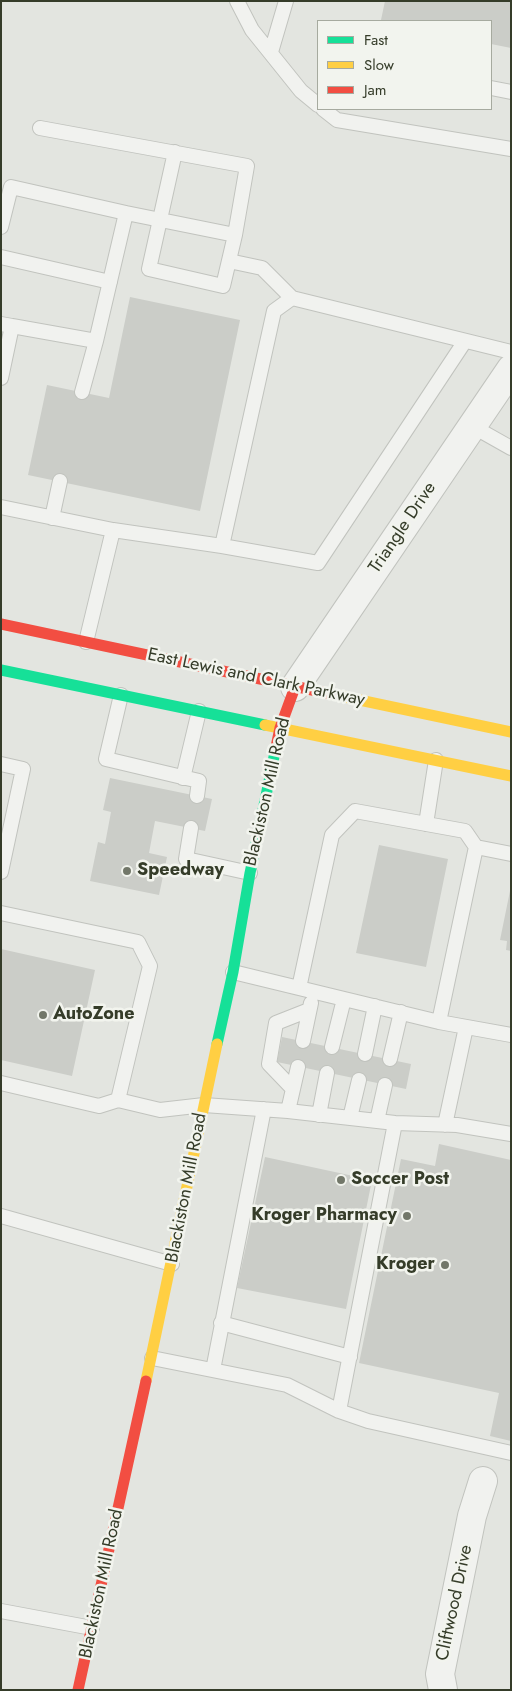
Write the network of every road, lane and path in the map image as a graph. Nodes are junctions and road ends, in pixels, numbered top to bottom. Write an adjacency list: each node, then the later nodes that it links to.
1 (237, 1): 3 (lane)
2 (286, 1): 3 (lane)
3 (271, 52): 6 (lane)
4 (492, 88): 5 (lane)
5 (511, 92)
6 (317, 104)
7 (324, 110): 9 (lane)
8 (40, 128): 10 (lane)
9 (511, 150)
10 (174, 152): 12 (lane); 14 (lane)
11 (126, 213): 12 (lane); 13 (lane); 17 (lane)
12 (159, 220): 14 (lane); 16 (lane)
13 (1, 227)
14 (235, 235): 16 (lane)
15 (1, 257): 17 (lane)
16 (229, 260): 18 (lane)
17 (110, 282): 20 (lane)
18 (292, 298): 21 (lane); 32 (lane)
19 (6, 325): 20 (lane); 24 (lane)
20 (96, 340): 25 (lane)
21 (465, 341): 22 (lane); 32 (lane)
22 (511, 352)
23 (511, 369): 26 (street, Triangle Drive)
24 (1, 378)
25 (82, 392)
26 (472, 426): 27 (lane); 36 (street, Triangle Drive)
27 (511, 448)
28 (60, 481): 30 (lane)
29 (1, 507): 30 (lane)
30 (52, 518): 31 (lane)
31 (113, 530): 32 (lane); 34 (lane)
32 (222, 546)
33 (1, 624): 34 (main road, East Lewis and Clark Parkway)
34 (86, 642): 36 (main road, East Lewis and Clark Parkway)
35 (1, 670): 37 (main road)
36 (295, 687): 39 (main road, Blackiston Mill Road); 40 (main road, East Lewis and Clark Parkway)
37 (121, 695): 38 (main road); 44 (lane)
38 (199, 711): 39 (main road); 44 (lane)
39 (280, 728): 41 (main road); 51 (main road, Blackiston Mill Road)
40 (511, 732)
41 (436, 760): 43 (main road); 46 (lane)
42 (1, 764): 50 (lane)
43 (511, 776)
44 (183, 778): 45 (lane)
45 (196, 796)
46 (426, 824): 48 (lane); 54 (lane)
47 (191, 828): 51 (lane)
48 (476, 847): 49 (lane); 59 (lane)
49 (511, 854)
50 (1, 872)
51 (250, 873): 53 (main road, Blackiston Mill Road)
52 (1, 913): 72 (lane)
53 (233, 972): 54 (lane); 73 (main road, Blackiston Mill Road)
54 (306, 989): 55 (lane); 57 (lane)
55 (344, 999): 56 (lane); 63 (lane)
56 (375, 1006): 58 (lane); 64 (lane)
57 (309, 1010): 62 (lane); 71 (lane)
58 (401, 1012): 59 (lane); 65 (lane)
59 (439, 1022): 60 (lane)
60 (466, 1026): 61 (lane); 80 (lane)
61 (511, 1035)
62 (303, 1041)
63 (332, 1047)
64 (365, 1054)
65 (390, 1059)
66 (298, 1067): 71 (lane)
67 (326, 1073): 76 (lane)
68 (359, 1080): 77 (lane)
69 (1, 1083): 72 (lane)
70 (385, 1085): 78 (lane)
71 (293, 1089): 75 (lane)
72 (118, 1100): 73 (lane)
73 (204, 1105): 74 (lane); 83 (main road, Blackiston Mill Road)
74 (264, 1109): 75 (lane); 84 (lane)
75 (288, 1111): 76 (lane)
76 (319, 1115): 77 (lane)
77 (350, 1118): 78 (lane)
78 (377, 1121): 79 (lane)
79 (395, 1123): 80 (lane); 85 (lane)
80 (445, 1125): 81 (lane)
81 (511, 1134)
82 (1, 1216): 83 (lane)
83 (172, 1264): 86 (main road, Blackiston Mill Road)
84 (221, 1323): 85 (lane); 87 (lane)
85 (350, 1357): 88 (lane)
86 (152, 1358): 87 (lane); 92 (main road, Blackiston Mill Road)
87 (213, 1370): 88 (lane)
88 (339, 1411): 89 (lane)
89 (511, 1453)
90 (483, 1481): 94 (street, Cliftwood Drive)
91 (1, 1611): 92 (lane)
92 (92, 1628): 93 (main road, Blackiston Mill Road)
93 (78, 1690)
94 (443, 1690)

